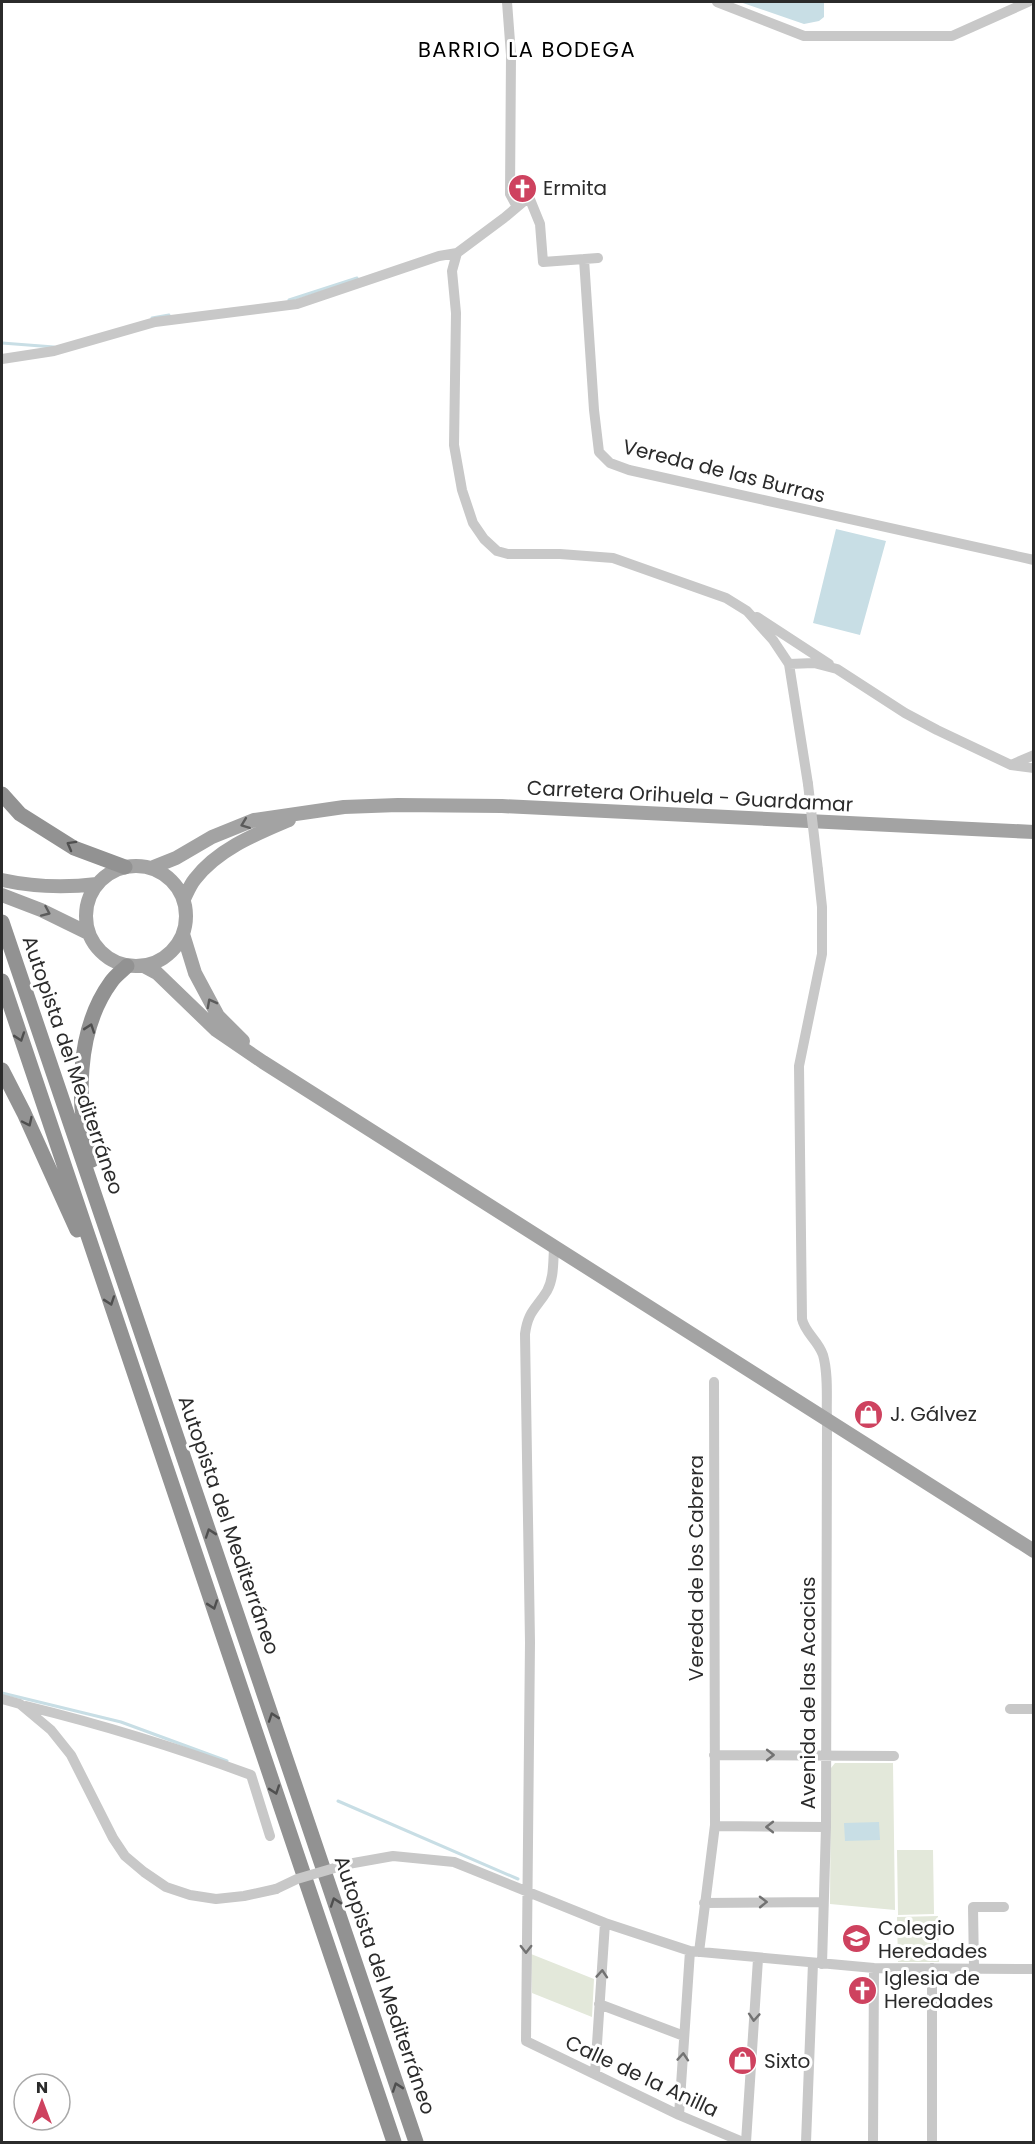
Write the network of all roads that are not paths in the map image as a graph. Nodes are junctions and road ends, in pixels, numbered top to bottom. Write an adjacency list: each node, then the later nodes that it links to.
1 (507, 2): 4 (street)
2 (717, 2): 3 (street)
3 (1028, 2)
4 (517, 207): 5 (street); 7 (street)
5 (456, 253): 8 (street); 10 (street)
6 (598, 258): 7 (street)
7 (584, 259): 9 (street, Vereda de las Burras)
8 (2, 359)
9 (1034, 560)
10 (747, 611): 11 (street); 12 (street)
11 (789, 664): 12 (street); 37 (street, Avenida de las Acacias, bridge)
12 (837, 669): 14 (street)
13 (1034, 755): 14 (street)
14 (1011, 765): 15 (street)
15 (1034, 768)
16 (2, 794): 19 (highway, one-way to 16)
17 (344, 807): 18 (main road, Carretera Orihuela - Guardamar); 20 (main road, Carretera Orihuela - Guardamar, one-way to 20); 24 (main road, Carretera Orihuela - Guardamar)
18 (1034, 832)
19 (125, 867): 20 (main road); 22 (main road)
20 (151, 868): 24 (main road)
21 (2, 880): 22 (main road)
22 (97, 884): 26 (main road)
23 (2, 895): 26 (main road, one-way to 26)
24 (184, 899): 27 (main road)
25 (4, 929): 35 (highway, Autopista del Mediterráneo)
26 (88, 933): 28 (main road)
27 (183, 934): 29 (main road); 31 (main road, one-way to 27)
28 (127, 966): 29 (main road); 35 (highway, one-way to 28)
29 (144, 966): 31 (main road)
30 (2, 981): 34 (highway, Autopista del Mediterráneo, one-way to 34)
31 (263, 1062): 33 (main road)
32 (2, 1070): 34 (highway, one-way to 34)
33 (554, 1249): 37 (main road); 49 (street)
34 (102, 1277): 65 (highway, Autopista del Mediterráneo, one-way to 65)
35 (141, 1330): 66 (highway, Autopista del Mediterráneo, one-way to 35)
36 (714, 1382): 43 (street, Vereda de los Cabrera)
37 (827, 1422): 38 (main road); 44 (street, Avenida de las Acacias)
38 (1034, 1551)
39 (2, 1699): 40 (street)
40 (20, 1704): 48 (street); 49 (street, bridge)
41 (1010, 1709): 42 (street)
42 (1034, 1709)
43 (714, 1755): 44 (street, one-way to 44); 46 (street, Vereda de los Cabrera)
44 (826, 1755): 45 (street); 47 (street, Avenida de las Acacias)
45 (894, 1756)
46 (715, 1826): 47 (street, one-way to 46); 51 (street, Vereda de los Cabrera)
47 (826, 1827): 50 (street, Avenida de las Acacias)
48 (270, 1836)
49 (526, 1891): 53 (street); 63 (street, Calle de la Anilla, one-way to 63)
50 (824, 1902): 51 (street, one-way to 50); 56 (street, Avenida de las Acacias)
51 (704, 1903): 54 (street, Vereda de los Cabrera)
52 (1004, 1907): 59 (street)
53 (605, 1923): 54 (street); 61 (street, one-way to 53)
54 (695, 1952): 55 (street); 62 (street, Vereda de los Cabrera)
55 (758, 1959): 56 (street); 67 (street, one-way to 67)
56 (817, 1964): 57 (street); 68 (street, Avenida de las Acacias)
57 (874, 1968): 58 (street); 69 (street)
58 (932, 1968): 59 (street); 70 (street)
59 (974, 1968): 60 (street)
60 (1034, 1969)
61 (599, 2004): 62 (street); 63 (street)
62 (684, 2036): 64 (street, Vereda de los Cabrera, one-way to 62)
63 (596, 2074): 64 (street, Calle de la Anilla)
64 (679, 2115): 67 (street, Calle de la Anilla)
65 (394, 2142)
66 (416, 2142)
67 (744, 2142)
68 (806, 2142)
69 (873, 2142)
70 (933, 2142)

